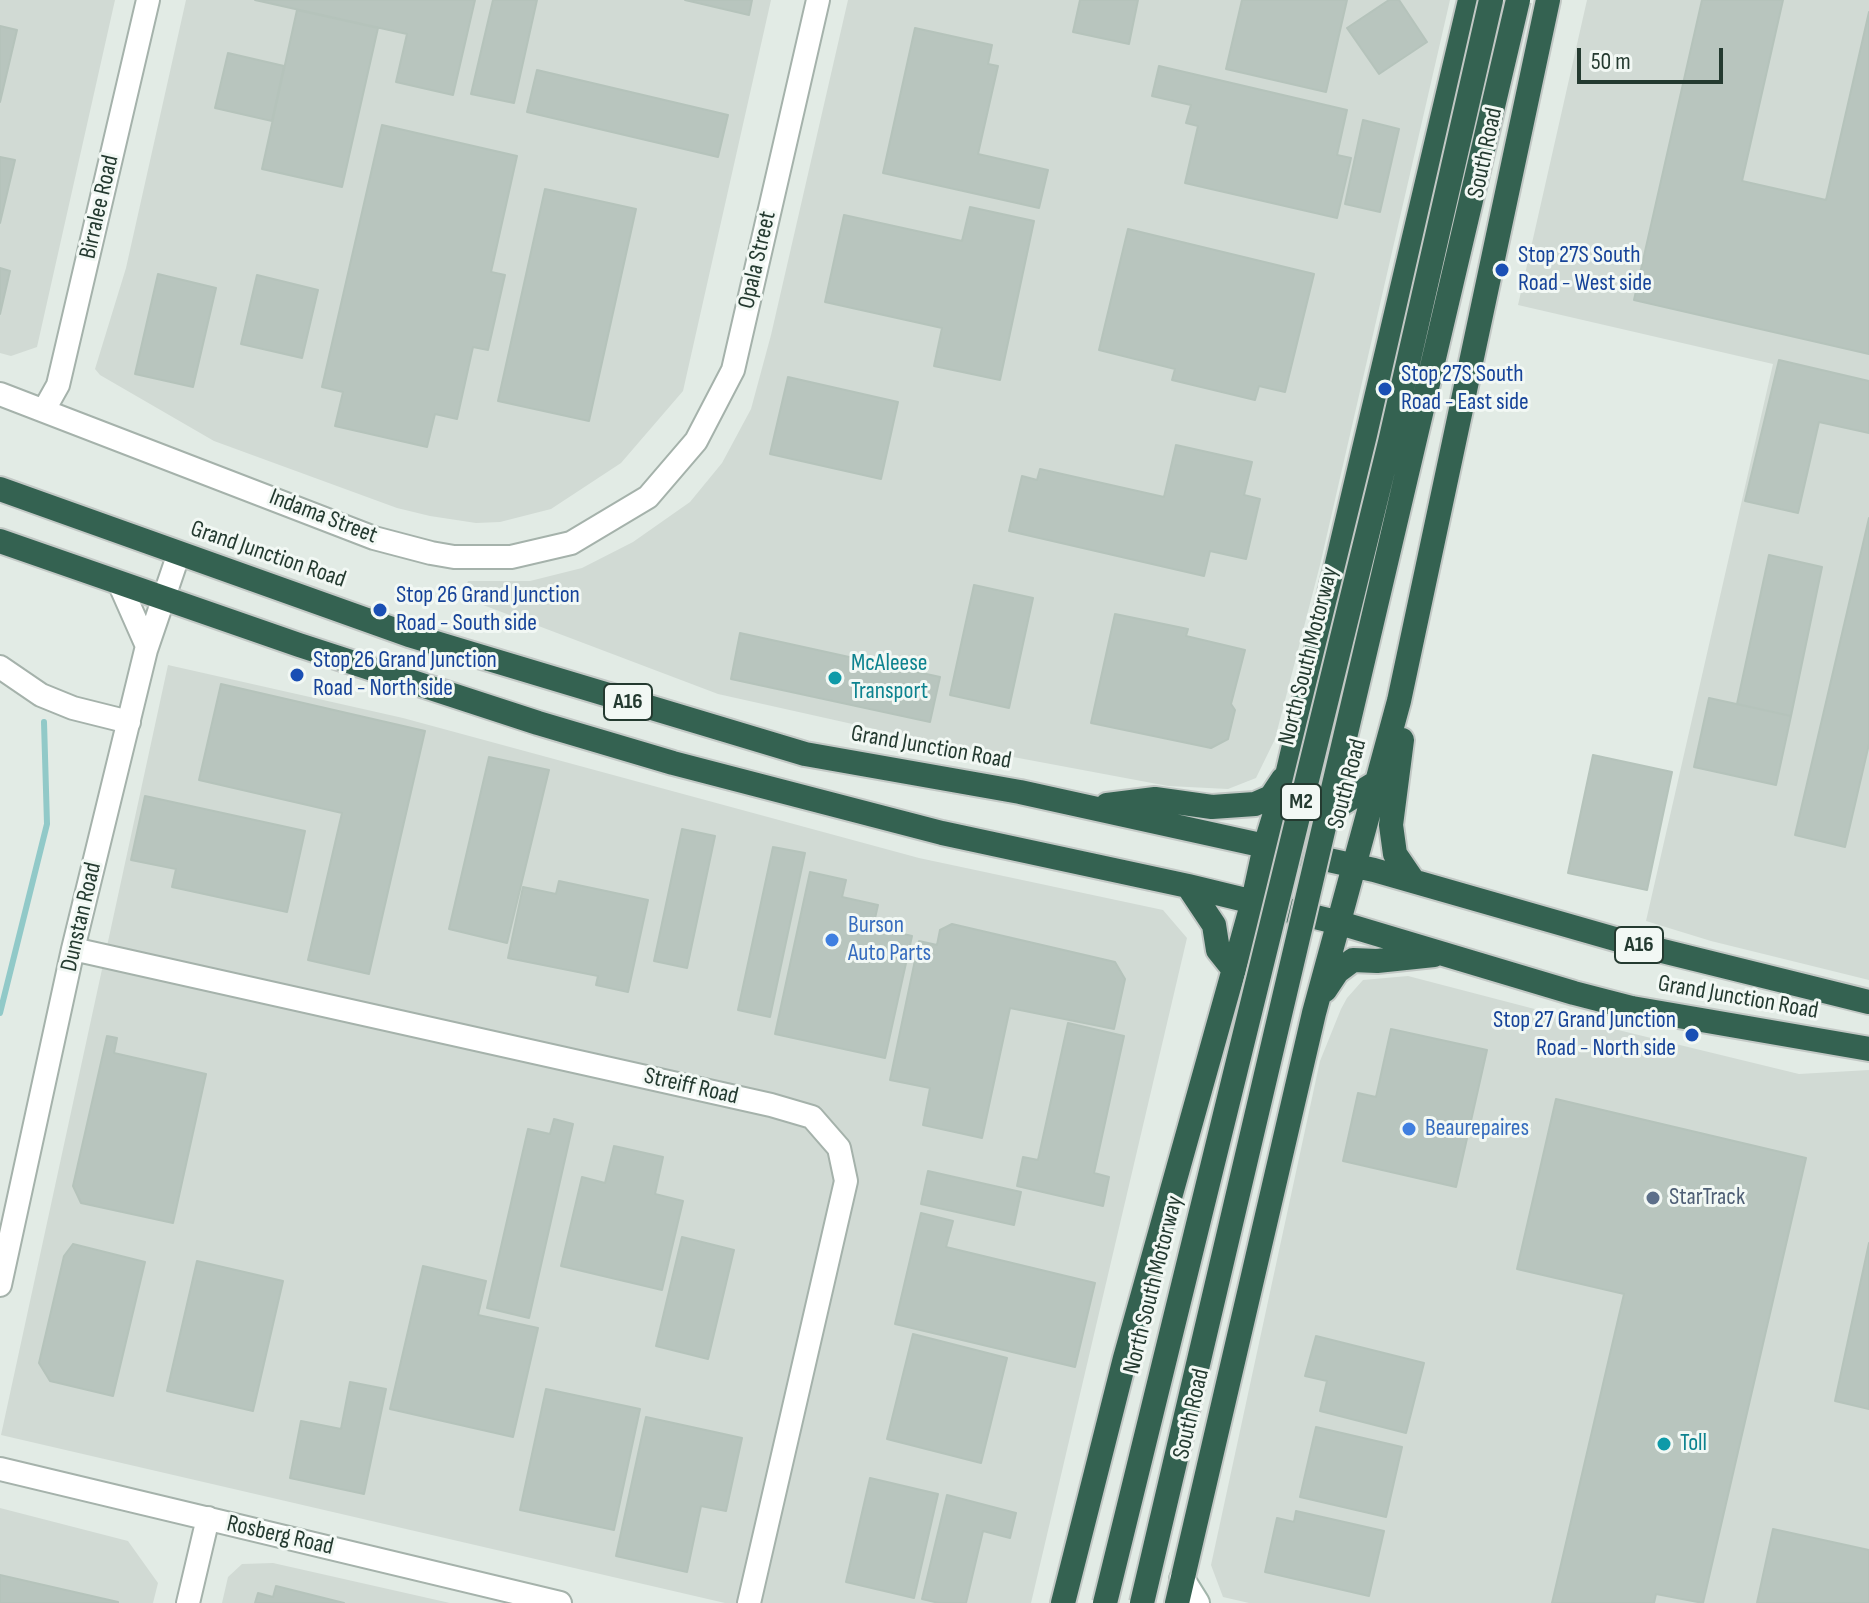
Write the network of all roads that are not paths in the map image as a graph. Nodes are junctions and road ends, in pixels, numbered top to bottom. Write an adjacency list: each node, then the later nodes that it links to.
1 (148, 0): 8 (street, Birralee Road)
2 (818, 0): 10 (street, Opala Street)
3 (1470, 0): 19 (highway, South Road)
4 (1491, 0): 42 (highway, North South Motorway / M2, bridge)
5 (1518, 0): 43 (highway, M2, bridge)
6 (1548, 0): 17 (highway, South Road)
7 (0, 394): 8 (street, Indama Street)
8 (44, 410): 10 (street, Indama Street)
9 (0, 489): 12 (highway, Grand Junction Road / A16)
10 (648, 497)
11 (0, 541): 13 (highway, Grand Junction Road / A16)
12 (179, 553): 14 (street, Dunstan Road); 21 (highway, Grand Junction Road / A16)
13 (120, 585): 14 (highway, Grand Junction Road / A16); 15 (street)
14 (164, 600): 15 (street, Dunstan Road); 25 (highway, Grand Junction Road / A16)
15 (147, 646): 18 (street, Dunstan Road)
16 (0, 667): 18 (street)
17 (1399, 701): 20 (highway, South Road); 24 (highway)
18 (129, 722): 28 (street, Dunstan Road)
19 (1288, 771): 20 (highway); 21 (highway); 22 (highway, South Road)
20 (1377, 782): 23 (highway, South Road)
21 (1089, 807): 22 (highway, Grand Junction Road / A16)
22 (1265, 846): 23 (highway, Grand Junction Road / A16); 26 (highway, South Road)
23 (1355, 866): 24 (highway, Grand Junction Road / A16); 27 (highway, South Road)
24 (1412, 879): 31 (highway, Grand Junction Road / A16)
25 (1188, 886): 26 (highway, Grand Junction Road / A16); 30 (highway)
26 (1253, 901): 27 (highway, Grand Junction Road / A16); 30 (highway, South Road)
27 (1340, 923): 29 (highway, Grand Junction Road / A16); 32 (highway, South Road)
28 (73, 949): 34 (street, Dunstan Road); 40 (street, Streiff Road)
29 (1444, 953): 32 (highway); 33 (highway, Grand Junction Road / A16)
30 (1234, 970): 41 (highway, South Road)
31 (1869, 1002)
32 (1314, 1013): 37 (highway, South Road)
33 (1869, 1049)
34 (0, 1285)
35 (0, 1469): 36 (street, Rosberg Road)
36 (208, 1518): 38 (street); 39 (street, Rosberg Road)
37 (1182, 1579): 44 (highway, South Road); 45 (street)
38 (188, 1603)
39 (560, 1603)
40 (749, 1603)
41 (1063, 1603)
42 (1105, 1603)
43 (1142, 1603)
44 (1177, 1603)
45 (1197, 1603)

